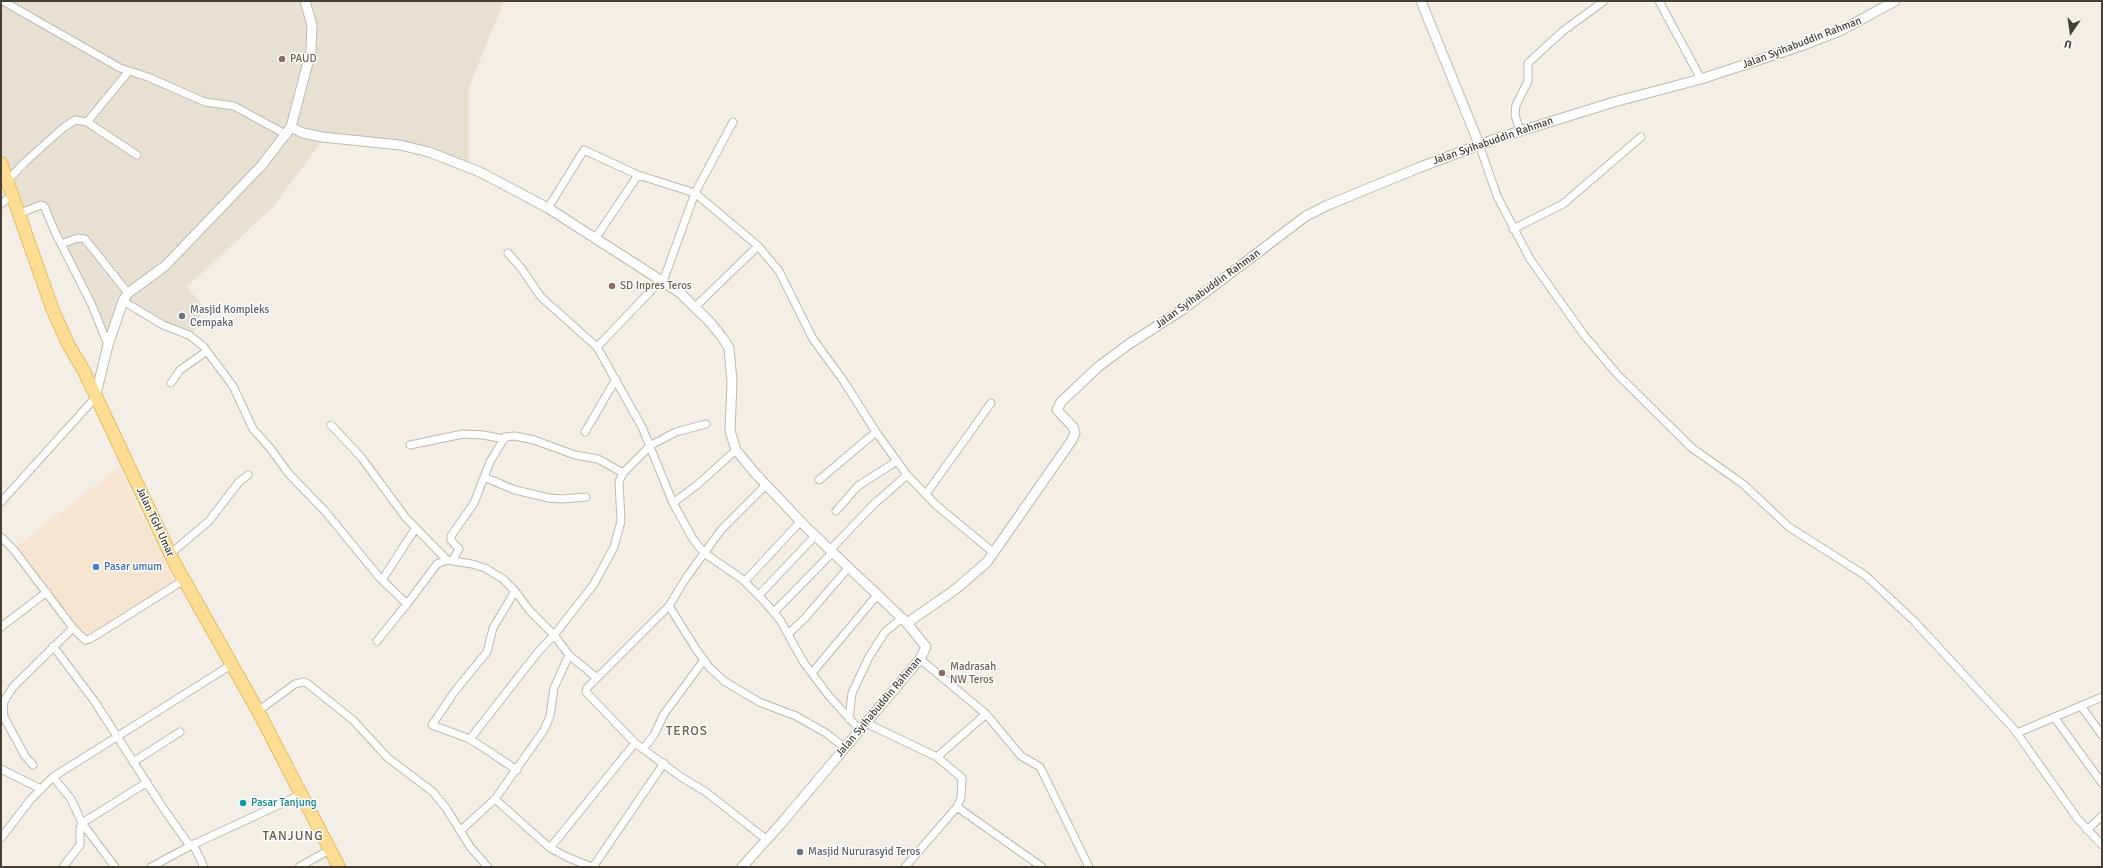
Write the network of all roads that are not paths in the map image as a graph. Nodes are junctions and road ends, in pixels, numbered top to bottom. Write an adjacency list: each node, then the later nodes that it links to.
1 (3, 1): 7 (street)
2 (305, 1): 11 (street)
3 (1421, 1): 14 (street)
4 (1604, 1): 12 (street)
5 (1659, 1): 8 (street)
6 (1895, 1): 8 (street, Jalan Syihabuddin Rahman)
7 (129, 71): 9 (street); 11 (street)
8 (1701, 79): 12 (street, Jalan Syihabuddin Rahman)
9 (87, 122): 15 (street); 18 (street)
10 (733, 122): 19 (street)
11 (289, 131): 22 (street); 30 (street)
12 (1520, 131): 14 (street, Jalan Syihabuddin Rahman)
13 (1641, 137): 24 (street)
14 (1479, 144): 24 (street); 65 (street, Jalan Syihabuddin Rahman)
15 (137, 155)
16 (1, 163): 18 (main road, Jalan TGH Umar)
17 (638, 175): 19 (street); 22 (street); 25 (street)
18 (8, 180): 20 (main road, Jalan TGH Umar)
19 (695, 193): 27 (street); 29 (street)
20 (12, 196): 21 (street); 23 (main road, Jalan TGH Umar)
21 (1, 204)
22 (548, 208): 25 (street)
23 (18, 214): 26 (street); 37 (main road, Jalan TGH Umar)
24 (1513, 229): 100 (street)
25 (595, 239): 29 (street)
26 (61, 244): 30 (street); 32 (street)
27 (758, 246): 31 (street); 42 (street)
28 (508, 254): 33 (street)
29 (662, 280): 31 (street); 33 (street)
30 (126, 297): 32 (street); 34 (street)
31 (695, 307): 46 (street)
32 (108, 345): 37 (street)
33 (597, 347): 35 (street)
34 (207, 351): 36 (street); 70 (street)
35 (616, 379): 41 (street); 45 (street)
36 (172, 383)
37 (96, 398): 56 (street); 66 (main road, Jalan TGH Umar)
38 (991, 403): 54 (street)
39 (706, 424): 45 (street)
40 (331, 425): 60 (street)
41 (585, 432)
42 (876, 432): 47 (street); 52 (street)
43 (504, 439): 44 (street); 48 (street); 51 (street)
44 (410, 444)
45 (651, 445): 48 (street); 57 (street)
46 (736, 450): 53 (street); 57 (street)
47 (898, 461): 50 (street); 58 (street)
48 (623, 473): 83 (street)
49 (248, 475): 66 (street)
50 (907, 475): 54 (street); 63 (street)
51 (484, 477): 55 (street); 67 (street)
52 (820, 480)
53 (766, 485): 59 (street); 64 (street)
54 (926, 494): 65 (street)
55 (586, 497)
56 (1, 502)
57 (673, 503): 64 (street)
58 (836, 511)
59 (800, 522): 61 (street); 71 (street)
60 (415, 529): 67 (street); 70 (street)
61 (815, 536): 63 (street); 75 (street)
62 (1, 537): 73 (street)
63 (832, 551): 68 (street); 78 (street)
64 (704, 553): 71 (street); 77 (street)
65 (994, 553): 79 (street, Jalan Syihabuddin Rahman)
66 (170, 554): 69 (main road, Jalan TGH Umar)
67 (449, 561): 72 (street); 76 (street)
68 (849, 567): 74 (street); 82 (street)
69 (184, 580): 81 (street); 89 (main road, Jalan TGH Umar)
70 (382, 580): 76 (street)
71 (744, 581): 75 (street)
72 (515, 591): 83 (street); 103 (street)
73 (47, 592): 80 (street); 81 (street)
74 (878, 594): 79 (street); 90 (street)
75 (759, 596): 78 (street)
76 (407, 604): 84 (street)
77 (669, 606): 88 (street); 91 (street)
78 (774, 612): 82 (street)
79 (905, 620): 87 (street, Jalan Syihabuddin Rahman); 97 (street)
80 (1, 627)
81 (73, 628): 85 (street)
82 (788, 634): 90 (street)
83 (554, 636): 86 (street); 103 (street)
84 (377, 641)
85 (53, 646): 102 (street); 110 (street)
86 (569, 655): 91 (street); 112 (street)
87 (920, 659): 95 (street); 98 (street, Jalan Syihabuddin Rahman)
88 (704, 660): 105 (street); 106 (street)
89 (231, 666): 94 (main road, Jalan TGH Umar); 102 (street)
90 (812, 673): 97 (street)
91 (597, 678): 104 (street)
92 (2102, 698): 93 (street)
93 (2081, 706): 96 (street); 101 (street)
94 (258, 711): 116 (main road, Jalan TGH Umar); 122 (street)
95 (986, 714): 107 (street); 140 (street)
96 (2054, 717): 100 (street); 115 (street)
97 (849, 719): 98 (street)
98 (863, 726): 105 (street, Jalan Syihabuddin Rahman); 107 (street)
99 (180, 732): 108 (street)
100 (2017, 733): 121 (street)
101 (2102, 735)
102 (117, 737): 108 (street); 113 (street)
103 (470, 739): 112 (street)
104 (635, 743): 106 (street); 127 (street)
105 (845, 748): 124 (street, Jalan Syihabuddin Rahman)
106 (643, 749): 109 (street)
107 (937, 757): 118 (street)
108 (133, 762): 114 (street)
109 (664, 763): 124 (street); 137 (street)
110 (33, 765)
111 (1, 768): 113 (street)
112 (517, 770): 117 (street)
113 (47, 783): 120 (street); 123 (street)
114 (146, 783): 120 (street); 125 (street)
115 (2102, 783)
116 (300, 795): 125 (street); 128 (main road, Jalan TGH Umar)
117 (495, 799): 122 (street); 127 (street)
118 (957, 807): 129 (street); 139 (street)
119 (2102, 816): 121 (street)
120 (82, 823): 130 (street); 131 (street)
121 (2087, 830): 126 (street)
122 (460, 832): 136 (street)
123 (1, 838)
124 (767, 840): 138 (street, Jalan Syihabuddin Rahman)
125 (191, 845): 132 (street); 133 (street)
126 (2102, 845)
127 (550, 848): 137 (street)
128 (329, 850): 134 (street); 135 (main road, Jalan TGH Umar)
129 (908, 866)
130 (63, 867)
131 (115, 867)
132 (151, 867)
133 (204, 867)
134 (299, 867)
135 (339, 867)
136 (488, 867)
137 (593, 867)
138 (742, 867)
139 (1042, 867)
140 (1089, 867)

